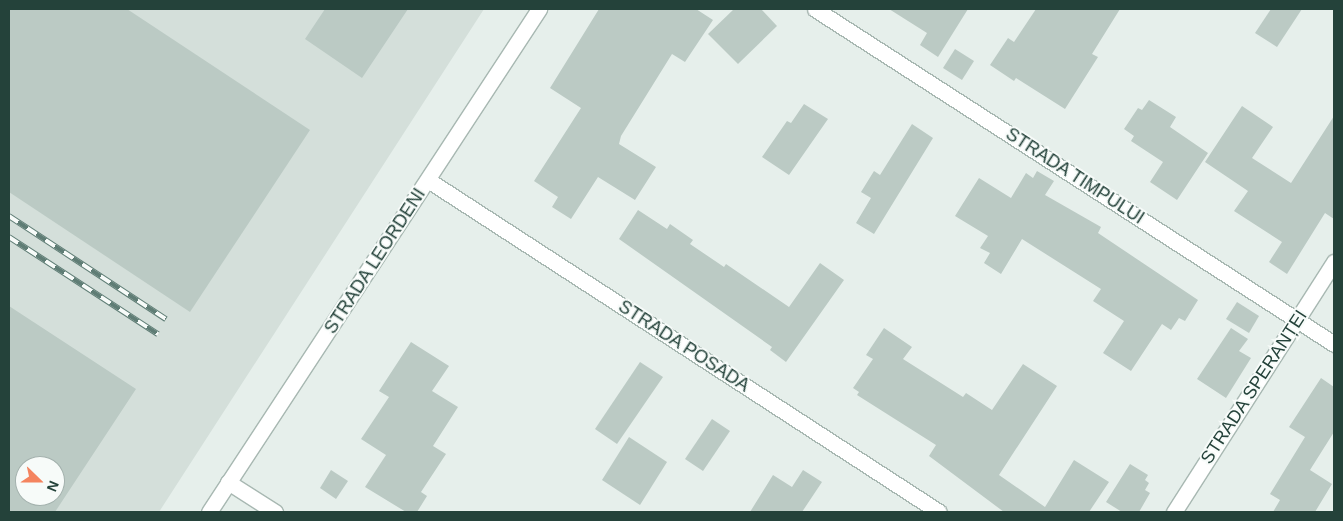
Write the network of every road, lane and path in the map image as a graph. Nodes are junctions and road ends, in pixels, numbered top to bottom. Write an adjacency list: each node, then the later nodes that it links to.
1 (539, 9): 3 (street, STRADA LEORDENI)
2 (815, 9): 5 (street, STRADA TIMPULUI)
3 (428, 180): 7 (street, STRADA LEORDENI); 10 (street, STRADA POSADA)
4 (1334, 262): 5 (street, STRADA SPERANȚEI)
5 (1297, 320): 6 (street, STRADA TIMPULUI); 11 (street, STRADA SPERANȚEI)
6 (1334, 344)
7 (228, 482): 8 (street, STRADA LEORDENI); 9 (street)
8 (209, 512)
9 (275, 512)
10 (939, 512)
11 (1174, 512)

